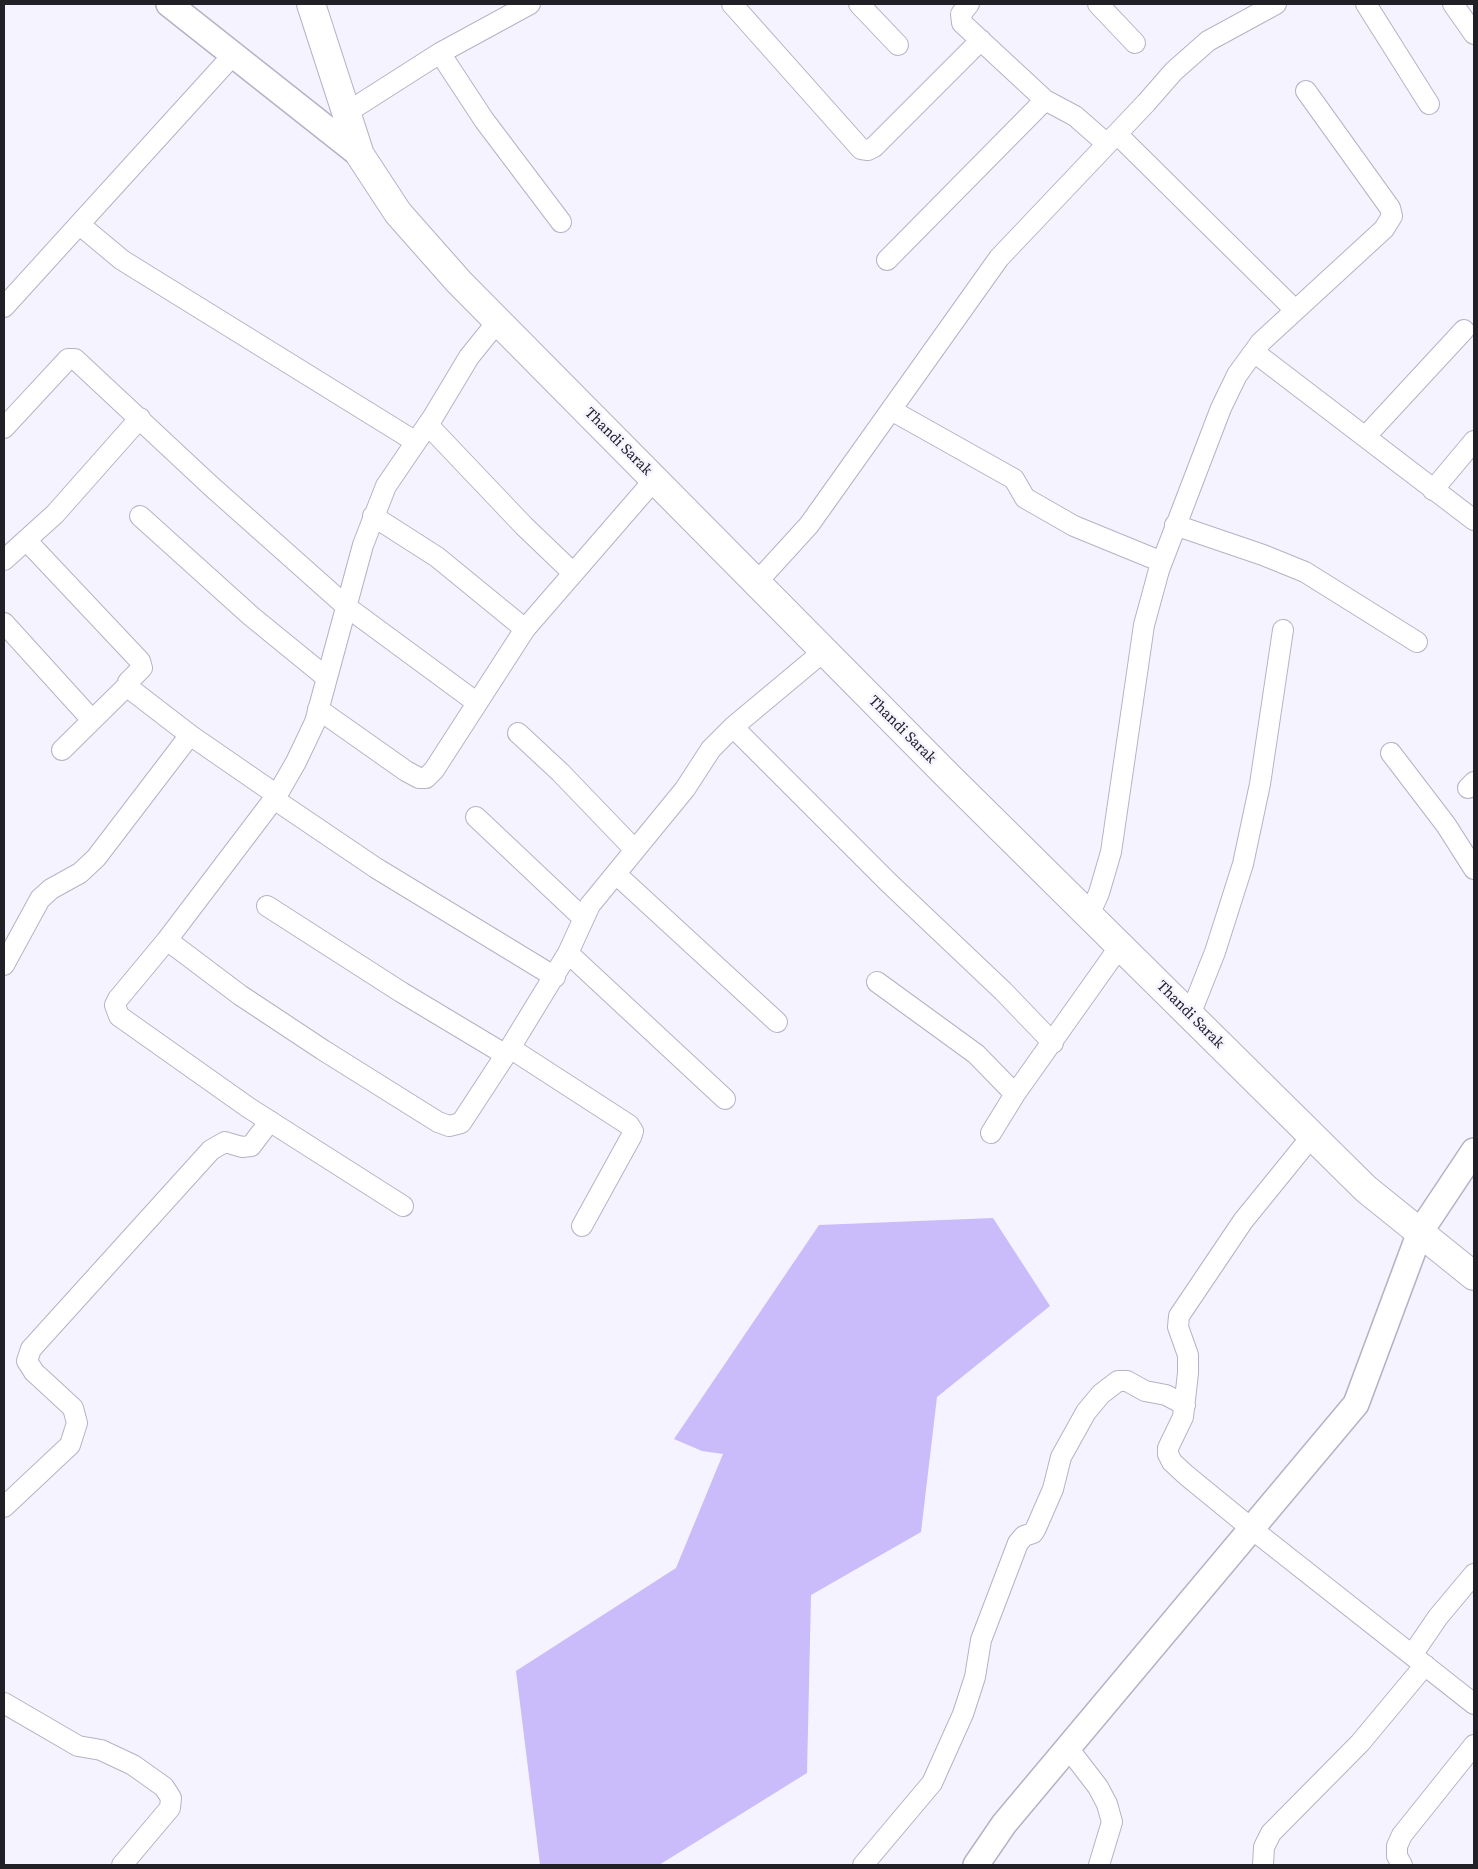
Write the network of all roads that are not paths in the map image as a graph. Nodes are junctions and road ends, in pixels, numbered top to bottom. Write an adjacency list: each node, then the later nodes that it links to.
1 (169, 4): 16 (street)
2 (312, 4): 20 (main road, Thandi Sarak)
3 (530, 4): 15 (street)
4 (732, 4): 12 (street)
5 (860, 4): 14 (street)
6 (968, 4): 12 (street)
7 (1098, 4): 13 (street)
8 (1276, 4): 21 (street)
9 (1366, 4): 19 (street)
10 (1453, 4): 11 (street)
11 (1474, 34)
12 (980, 40): 18 (street)
13 (1135, 43)
14 (898, 45)
15 (440, 53): 20 (street); 23 (street)
16 (233, 54): 22 (street); 24 (street)
17 (1306, 91): 27 (street)
18 (1045, 100): 21 (street); 25 (street)
19 (1430, 104)
20 (346, 113): 22 (main road, Thandi Sarak)
21 (1112, 139): 27 (street); 31 (street)
22 (360, 155): 28 (main road, Thandi Sarak)
23 (561, 222)
24 (80, 225): 26 (street); 37 (street)
25 (887, 260)
26 (4, 307)
27 (1294, 309): 30 (street)
28 (498, 321): 33 (street); 38 (main road, Thandi Sarak)
29 (1464, 330): 35 (street)
30 (1254, 352): 35 (street); 43 (street)
31 (890, 410): 46 (street); 48 (street)
32 (140, 418): 34 (street); 44 (street); 49 (street)
33 (428, 425): 37 (street); 47 (street)
34 (4, 428)
35 (1365, 437): 39 (street)
36 (1474, 441): 39 (street)
37 (416, 442): 41 (street)
38 (655, 479): 47 (street); 48 (main road, Thandi Sarak)
39 (1433, 490): 42 (street)
40 (140, 516): 55 (street)
41 (373, 516): 49 (street); 51 (street)
42 (1474, 520)
43 (1175, 525): 46 (street); 53 (street)
44 (26, 540): 45 (street); 56 (street)
45 (4, 560)
46 (1162, 562): 71 (street)
47 (572, 572): 51 (street)
48 (757, 582): 54 (main road, Thandi Sarak)
49 (348, 606): 55 (street); 57 (street)
50 (4, 623): 59 (street)
51 (525, 629): 57 (street)
52 (1283, 630): 79 (street)
53 (1417, 642)
54 (824, 650): 60 (street); 71 (main road, Thandi Sarak)
55 (327, 678): 58 (street)
56 (128, 686): 59 (street); 62 (street)
57 (476, 702): 58 (street)
58 (318, 709): 65 (street)
59 (92, 720): 63 (street)
60 (733, 726): 67 (street); 81 (street)
61 (518, 733): 67 (street)
62 (190, 735): 65 (street); 76 (street)
63 (62, 750)
64 (1391, 753): 68 (street)
65 (275, 797): 73 (street); 77 (street)
66 (476, 817): 72 (street)
67 (636, 850): 69 (street)
68 (1474, 869)
69 (616, 874): 72 (street); 80 (street)
70 (267, 906): 82 (street)
71 (1089, 915): 74 (main road, Thandi Sarak)
72 (583, 918): 75 (street)
73 (167, 940): 82 (street); 85 (street)
74 (1120, 946): 79 (main road, Thandi Sarak); 81 (street)
75 (568, 953): 77 (street); 84 (street)
76 (4, 965)
77 (555, 977): 82 (street)
78 (877, 982): 83 (street)
79 (1190, 1015): 87 (main road, Thandi Sarak)
80 (777, 1022)
81 (1053, 1043): 83 (street)
82 (508, 1051): 90 (street)
83 (1015, 1094): 86 (street)
84 (724, 1099)
85 (270, 1121): 89 (street); 94 (street)
86 (991, 1133)
87 (1312, 1136): 91 (main road, Thandi Sarak); 93 (street)
88 (1474, 1151): 91 (street)
89 (403, 1206)
90 (582, 1226)
91 (1420, 1232): 92 (main road, Thandi Sarak); 95 (street)
92 (1474, 1276)
93 (1185, 1405): 95 (street); 103 (street)
94 (6, 1500)
95 (1252, 1529): 97 (street); 101 (street)
96 (1474, 1574): 97 (street)
97 (1418, 1660): 99 (street); 106 (street)
98 (4, 1703): 102 (street)
99 (1474, 1704)
100 (1474, 1745): 107 (street)
101 (1068, 1748): 104 (street); 105 (street)
102 (122, 1865)
103 (863, 1865)
104 (976, 1865)
105 (1099, 1865)
106 (1263, 1865)
107 (1402, 1865)

